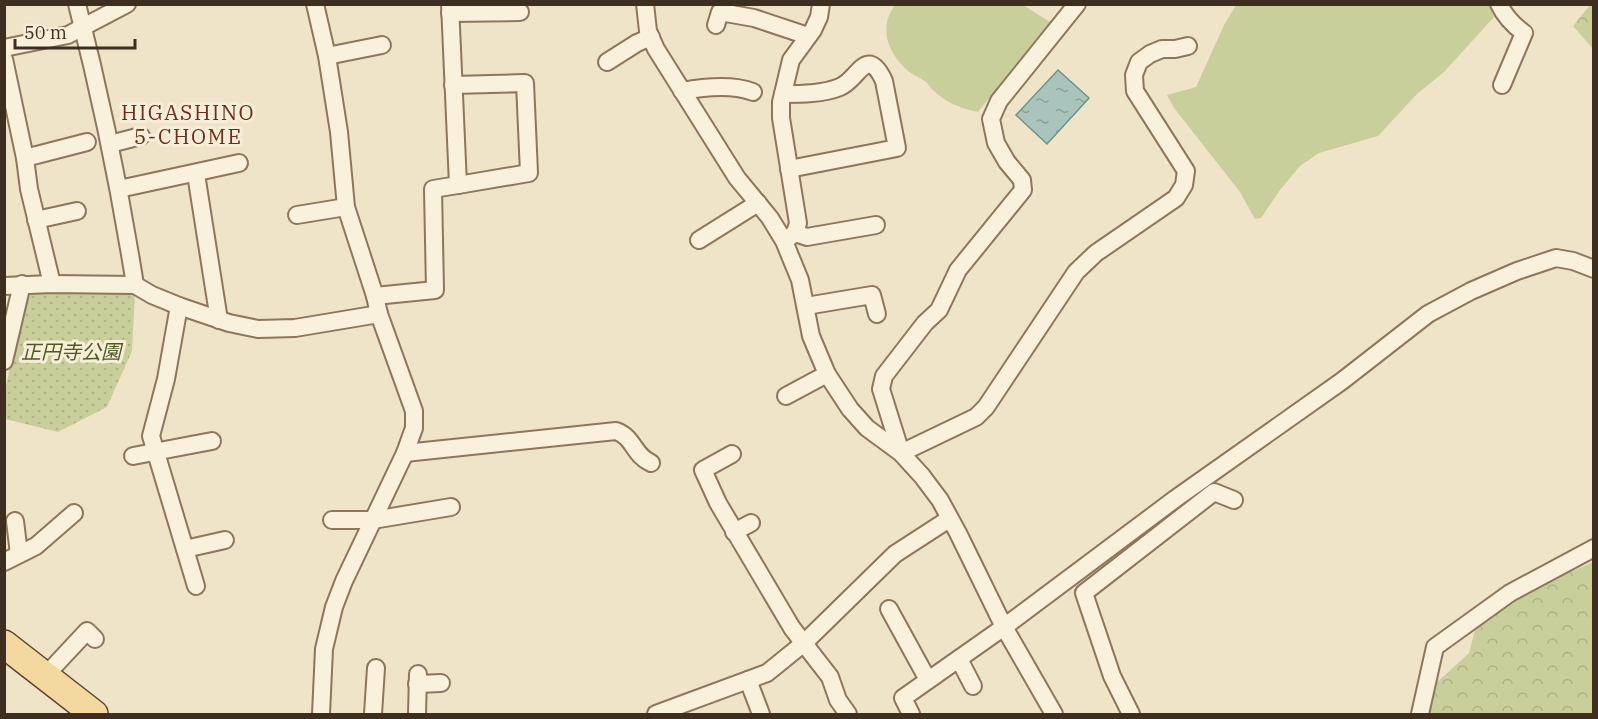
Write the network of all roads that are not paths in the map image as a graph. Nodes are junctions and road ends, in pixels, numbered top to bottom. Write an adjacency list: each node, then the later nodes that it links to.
1 (77, 4): 12 (street)
2 (128, 4): 12 (street)
3 (315, 4): 18 (street)
4 (645, 4): 14 (street)
5 (821, 4): 13 (street)
6 (1077, 4): 60 (street)
7 (1499, 4): 22 (street)
8 (450, 9): 10 (street); 21 (street)
9 (755, 11): 11 (street); 13 (street)
10 (520, 12)
11 (716, 25)
12 (83, 28): 17 (street); 28 (street)
13 (808, 36): 25 (street)
14 (651, 37): 20 (street); 23 (street)
15 (382, 45): 18 (street)
16 (1188, 46): 60 (street)
17 (4, 48)
18 (327, 56): 36 (street)
19 (4, 59): 29 (street)
20 (607, 62)
21 (453, 85): 33 (street); 33 (street)
22 (1502, 85)
23 (682, 91): 24 (street); 35 (street)
24 (753, 92)
25 (783, 94): 31 (street); 31 (street)
26 (141, 136): 28 (street)
27 (87, 142): 29 (street)
28 (110, 144): 34 (street)
29 (25, 158): 39 (street)
30 (239, 164): 32 (street)
31 (789, 170): 41 (street)
32 (196, 174): 34 (street); 53 (street)
33 (458, 185): 48 (street)
34 (119, 189): 46 (street)
35 (758, 203): 41 (street); 42 (street)
36 (346, 207): 38 (street); 48 (street)
37 (77, 211): 39 (street)
38 (297, 215)
39 (36, 220): 45 (street)
40 (876, 225): 41 (street)
41 (790, 237): 50 (street)
42 (699, 240)
43 (1589, 262): 79 (street)
44 (22, 284): 45 (street); 47 (street); 54 (street)
45 (52, 284): 46 (street)
46 (135, 285): 49 (street)
47 (4, 286)
48 (375, 296): 51 (street)
49 (178, 306): 53 (street); 58 (street)
50 (806, 306): 52 (street); 55 (street)
51 (379, 314): 53 (street); 59 (street)
52 (877, 314)
53 (219, 320)
54 (4, 361)
55 (827, 375): 56 (street); 60 (street)
56 (786, 396)
57 (212, 441): 58 (street)
58 (157, 452): 62 (street); 75 (street)
59 (405, 453): 63 (street); 69 (street)
60 (901, 453): 67 (street)
61 (732, 454): 72 (street)
62 (133, 456)
63 (651, 463)
64 (1234, 500): 99 (street)
65 (451, 507): 69 (street)
66 (74, 513): 76 (street)
67 (949, 519): 79 (street); 81 (street)
68 (332, 520): 69 (street)
69 (373, 520): 92 (street)
70 (15, 521): 76 (street)
71 (751, 523): 72 (street)
72 (735, 532): 81 (street)
73 (225, 540): 75 (street)
74 (1593, 548): 100 (street)
75 (185, 549): 77 (street)
76 (12, 558)
77 (196, 586)
78 (889, 609): 87 (street)
79 (1004, 627): 83 (street); 90 (street)
80 (95, 639): 85 (street)
81 (804, 643): 86 (street); 97 (street)
82 (4, 644): 85 (main road)
83 (959, 659): 87 (street); 89 (street)
84 (376, 668): 93 (street)
85 (45, 676): 91 (main road)
86 (748, 680): 95 (street); 96 (street)
87 (928, 680): 98 (street)
88 (441, 684): 94 (street)
89 (973, 686)
90 (1051, 713)
91 (94, 714)
92 (321, 714)
93 (373, 714)
94 (417, 714)
95 (656, 714)
96 (761, 714)
97 (848, 714)
98 (911, 714)
99 (1131, 714)
100 (1420, 714)

